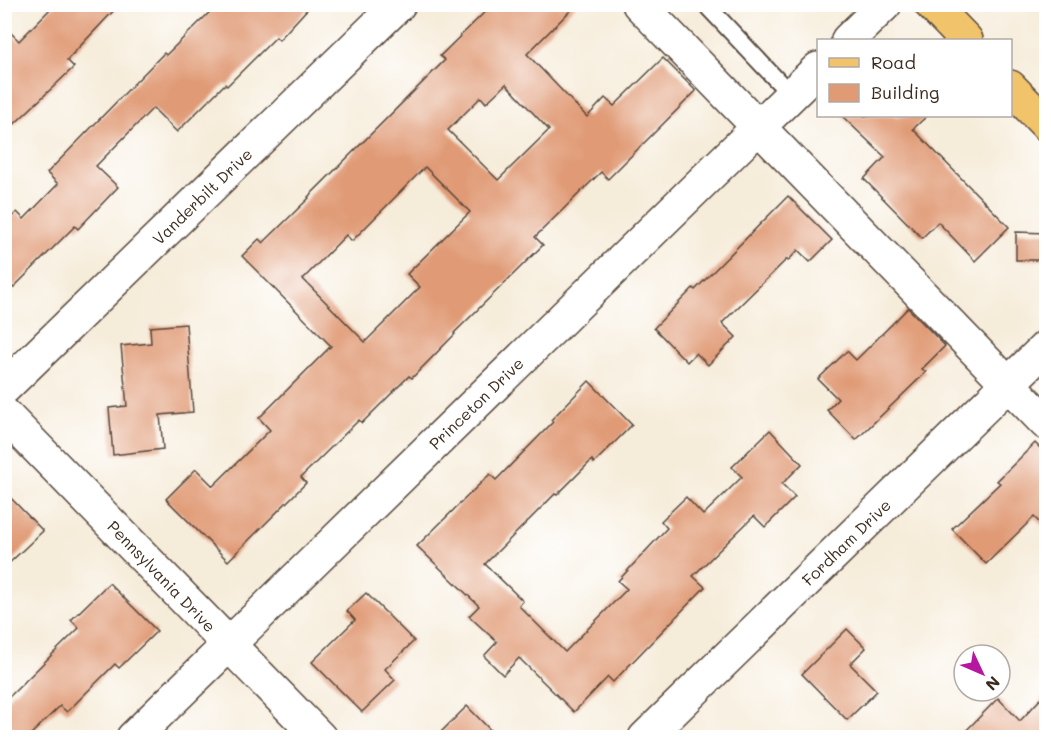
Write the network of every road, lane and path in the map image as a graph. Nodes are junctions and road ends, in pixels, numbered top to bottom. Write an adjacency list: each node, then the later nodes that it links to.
1 (399, 4): 15 (street, Vanderbilt Drive)
2 (639, 4): 12 (street)
3 (885, 4): 6 (street)
4 (931, 4): 7 (main road)
5 (709, 8): 10 (lane)
6 (849, 39)
7 (965, 39)
8 (817, 71): 10 (street, Princeton Drive)
9 (1012, 88): 11 (main road)
10 (791, 95): 12 (street, Princeton Drive)
11 (1047, 124)
12 (758, 127): 14 (street); 18 (street, Princeton Drive)
13 (1047, 347): 14 (street, Fordham Drive)
14 (1008, 383): 17 (street); 21 (street, Fordham Drive)
15 (4, 388)
16 (4, 414): 18 (street, Pennsylvania Drive)
17 (1047, 423)
18 (229, 644): 19 (street, Princeton Drive); 20 (street, Pennsylvania Drive)
19 (133, 738)
20 (320, 738)
21 (645, 738)

